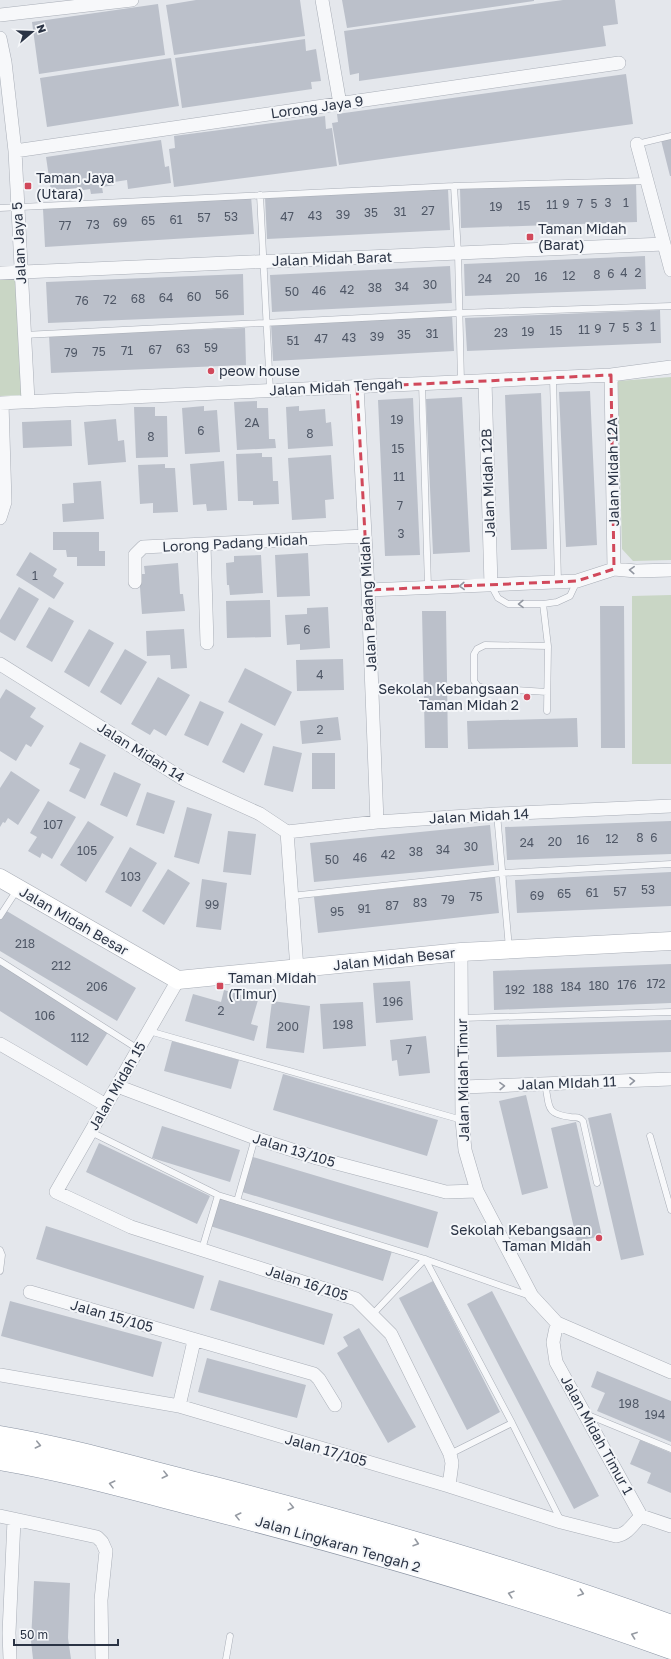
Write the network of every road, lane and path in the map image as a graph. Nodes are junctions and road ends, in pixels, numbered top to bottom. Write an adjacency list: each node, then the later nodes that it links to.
1 (132, 0): 3 (street)
2 (322, 0): 6 (street)
3 (0, 15)
4 (0, 38): 9 (street, Jalan Jaya 5)
5 (619, 63): 6 (street, Lorong Jaya 9)
6 (340, 104): 9 (street, Lorong Jaya 9)
7 (671, 136): 8 (lane)
8 (637, 144): 10 (street)
9 (15, 151): 14 (street, Jalan Jaya 5)
10 (647, 181): 11 (lane); 15 (street)
11 (454, 186): 12 (lane); 16 (lane)
12 (260, 195): 14 (lane); 17 (lane)
13 (0, 208): 14 (lane)
14 (17, 208): 20 (street, Jalan Jaya 5)
15 (664, 244): 16 (street, Jalan Midah Barat); 18 (street)
16 (458, 254): 17 (street, Jalan Midah Barat); 22 (lane)
17 (263, 262): 20 (street, Jalan Midah Barat); 23 (lane)
18 (671, 270)
19 (0, 272): 20 (street, Jalan Midah Barat)
20 (20, 272): 24 (street, Jalan Jaya 5)
21 (671, 306): 22 (lane)
22 (460, 312): 23 (lane); 29 (lane)
23 (268, 322): 24 (lane); 32 (lane)
24 (24, 335): 33 (street, Jalan Jaya 5)
25 (671, 367): 26 (street, Jalan Midah Tengah)
26 (611, 375): 27 (street, Jalan Midah Tengah); 39 (street, Jalan Midah 12A)
27 (553, 377): 28 (street, Jalan Midah Tengah); 43 (lane)
28 (485, 380): 29 (street, Jalan Midah Tengah); 44 (street, Jalan Midah 12B)
29 (462, 382): 30 (street, Jalan Midah Tengah)
30 (422, 383): 31 (street, Jalan Midah Tengah); 45 (lane)
31 (357, 386): 32 (street, Jalan Midah Tengah); 37 (street, Jalan Padang Midah)
32 (270, 390): 33 (street, Jalan Midah Tengah)
33 (28, 401): 34 (street, Jalan Midah Tengah)
34 (1, 403): 35 (street)
35 (2, 465): 36 (street)
36 (0, 518)
37 (364, 536): 38 (street, Lorong Padang Midah); 46 (street, Jalan Padang Midah)
38 (204, 545): 42 (street, Lorong Padang Midah); 48 (street)
39 (614, 569): 40 (street, one-way to 39); 41 (street)
40 (671, 570)
41 (577, 581): 43 (street); 47 (lane)
42 (135, 582)
43 (558, 582): 44 (street)
44 (491, 585): 45 (street, one-way to 45); 47 (lane, one-way to 44)
45 (428, 587): 46 (street)
46 (368, 590): 55 (street, Jalan Padang Midah)
47 (542, 604): 49 (lane)
48 (208, 643)
49 (548, 646): 51 (lane); 51 (lane)
50 (0, 664): 56 (street, Jalan Midah 14)
51 (547, 692): 52 (lane)
52 (547, 711)
53 (671, 806): 54 (street, Jalan Midah 14)
54 (497, 814): 55 (street, Jalan Midah 14); 58 (lane)
55 (377, 822): 56 (street, Jalan Midah 14)
56 (287, 832): 61 (street)
57 (671, 864): 58 (lane)
58 (502, 873): 61 (lane); 64 (lane)
59 (0, 878): 60 (street, Jalan Midah Besar)
60 (18, 889): 62 (lane); 68 (street, Jalan Midah Besar)
61 (291, 896): 67 (street)
62 (0, 916)
63 (671, 941): 64 (street, Jalan Midah Besar)
64 (509, 949): 65 (street, Jalan Midah Besar)
65 (461, 952): 67 (street, Jalan Midah Besar); 70 (street, Jalan Midah Timur)
66 (0, 962): 73 (lane)
67 (297, 968): 68 (street, Jalan Midah Besar)
68 (178, 980): 71 (street, Jalan Midah 15)
69 (671, 1012): 70 (lane)
70 (462, 1018): 77 (street, Jalan Midah Timur)
71 (149, 1031): 73 (street, Jalan Midah 15); 79 (lane)
72 (0, 1044): 78 (street)
73 (138, 1049): 76 (street, Jalan Midah 15)
74 (671, 1079): 75 (street, Jalan MIdah 11, one-way to 74)
75 (545, 1084): 77 (street, Jalan MIdah 11, one-way to 75); 83 (lane)
76 (117, 1086): 78 (street, Jalan Midah 15); 82 (street, Jalan 13/105)
77 (463, 1087): 79 (street, Jalan Midah Timur)
78 (106, 1105): 80 (street, Jalan Midah 15)
79 (462, 1120): 84 (street, Jalan Midah Timur)
80 (91, 1132): 85 (street, Jalan Midah 15); 86 (lane)
81 (650, 1136): 88 (lane)
82 (255, 1138): 84 (street, Jalan 13/105); 87 (lane)
83 (597, 1183)
84 (477, 1191): 94 (street, Jalan Midah Timur)
85 (56, 1192): 89 (street, Jalan 16/105)
86 (218, 1195): 87 (lane); 89 (lane)
87 (236, 1201): 91 (lane)
88 (671, 1210)
89 (202, 1249): 95 (street, Jalan 16/105)
90 (0, 1250): 92 (lane)
91 (425, 1259): 94 (lane); 95 (lane); 103 (lane)
92 (0, 1271)
93 (30, 1292): 97 (street, Jalan 15/105)
94 (532, 1296): 96 (street, Jalan Midah Timur)
95 (371, 1316): 106 (street, Jalan 16/105)
96 (557, 1323): 98 (street, Jalan Midah Timur); 102 (street, Jalan Midah Timur 1)
97 (194, 1340): 100 (street, Jalan 15/105); 101 (street)
98 (671, 1372)
99 (0, 1375): 101 (street, Jalan 17/105)
100 (335, 1405)
101 (179, 1406): 108 (street, Jalan 17/105)
102 (585, 1414): 105 (lane); 110 (street, Jalan Midah Timur 1)
103 (512, 1423): 106 (lane); 112 (lane)
104 (0, 1437): 114 (highway, Jalan Lingkaran Tengah 2, one-way to 114)
105 (671, 1450)
106 (450, 1454): 108 (street, Jalan 16/105)
107 (0, 1459): 116 (highway, Jalan Lingkaran Tengah 2, one-way to 107)
108 (449, 1486): 112 (street, Jalan 17/105)
109 (0, 1516): 111 (street)
110 (641, 1516): 112 (street, Jalan 17/105); 113 (street)
111 (14, 1520): 117 (street); 118 (street)
112 (562, 1522)
113 (671, 1526)
114 (671, 1626)
115 (230, 1636): 119 (lane)
116 (671, 1648)
117 (10, 1659)
118 (102, 1659)
119 (226, 1659)

